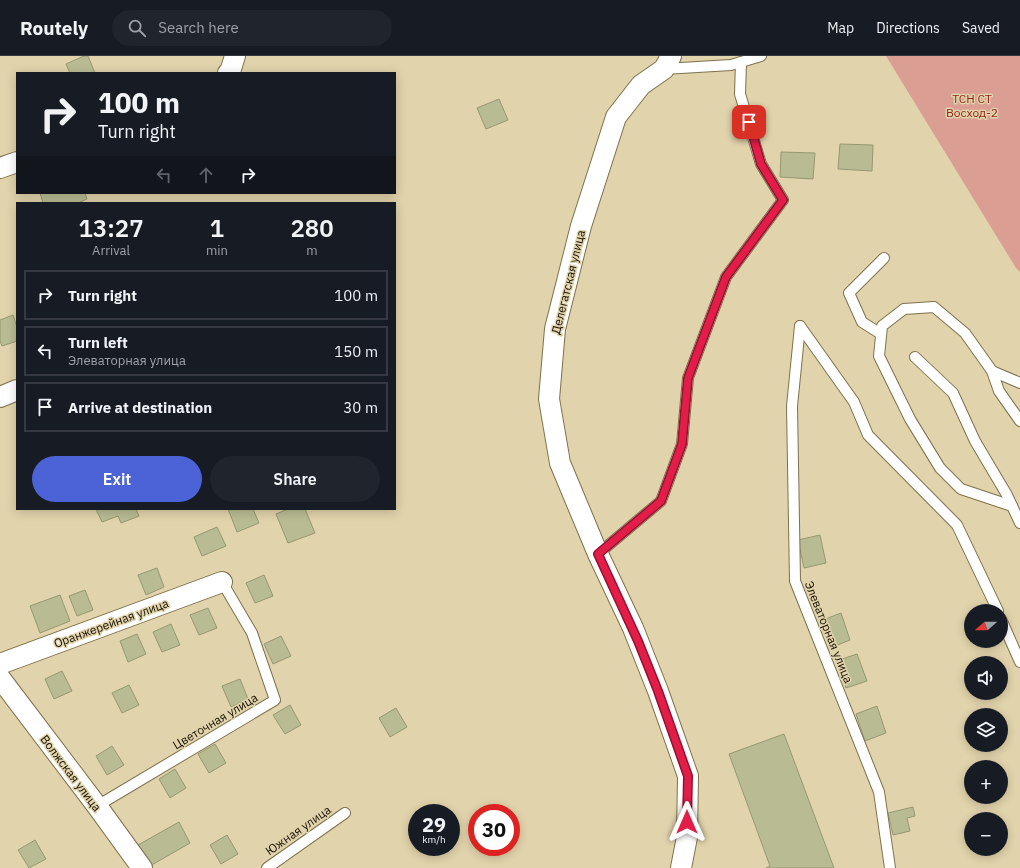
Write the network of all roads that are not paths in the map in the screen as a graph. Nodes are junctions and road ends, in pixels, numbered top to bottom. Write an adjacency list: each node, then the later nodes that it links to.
1 (235, 56): 5 (street)
2 (761, 56): 3 (lane)
3 (741, 62): 4 (lane); 18 (lane)
4 (668, 63): 18 (street, Делегатская улица)
5 (230, 72)
6 (16, 162): 7 (street)
7 (0, 168)
8 (884, 258): 9 (lane)
9 (881, 334): 11 (lane); 16 (lane)
10 (915, 357): 16 (lane)
11 (992, 371): 12 (lane); 15 (lane)
12 (1020, 383)
13 (16, 390): 14 (street)
14 (0, 397)
15 (1020, 421)
16 (1012, 506): 17 (lane)
17 (1020, 523)
18 (598, 554): 29 (street, Делегатская улица)
19 (222, 582): 23 (street, Оранжерейная улица); 25 (lane, Цветочная улица)
20 (995, 604): 30 (lane, Элеваторная улица)
21 (1008, 635): 22 (lane)
22 (1020, 662)
23 (0, 664)
24 (0, 678): 25 (street, Волжская улица)
25 (97, 806): 27 (street, Волжская улица)
26 (345, 813): 28 (lane, Южная улица)
27 (142, 868)
28 (267, 868)
29 (681, 868)
30 (890, 868)

